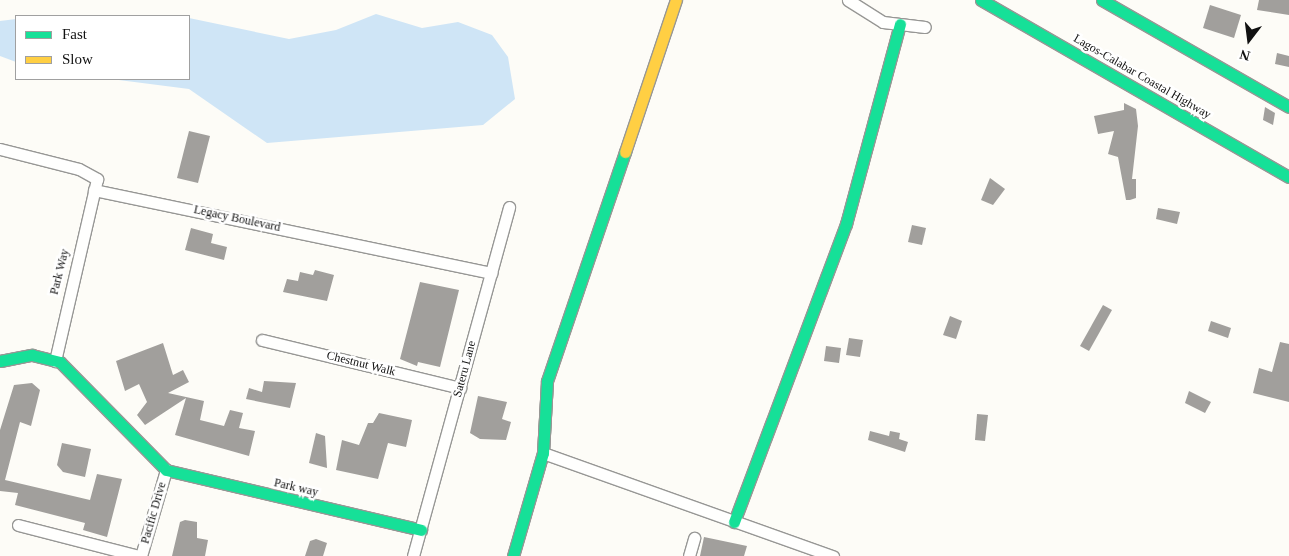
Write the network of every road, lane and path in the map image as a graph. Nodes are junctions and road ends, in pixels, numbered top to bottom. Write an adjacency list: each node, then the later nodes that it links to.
1 (676, 0): 17 (main road)
2 (848, 0): 5 (street)
3 (981, 0): 9 (main road, Lagos-Calabar Coastal Highway)
4 (1102, 0): 7 (main road)
5 (900, 24): 6 (street); 19 (main road)
6 (925, 27)
7 (1289, 107)
8 (0, 150): 10 (street)
9 (1289, 177)
10 (94, 190): 12 (street, Legacy Boulevard); 15 (street, Park Way)
11 (509, 207): 12 (street, Sateru Lane)
12 (491, 273): 16 (street, Sateru Lane)
13 (262, 340): 16 (street, Chestnut Walk)
14 (0, 361): 15 (main road)
15 (57, 362): 18 (main road)
16 (460, 388): 21 (street, Sateru Lane)
17 (543, 453): 19 (street); 25 (main road)
18 (166, 470): 21 (main road, Park way); 23 (street, Pacific Drive)
19 (734, 522): 27 (street)
20 (18, 525): 23 (street)
21 (421, 530): 24 (street, Sateru Lane)
22 (694, 538): 26 (street)
23 (140, 556)
24 (413, 556)
25 (513, 556)
26 (689, 556)
27 (833, 556)

